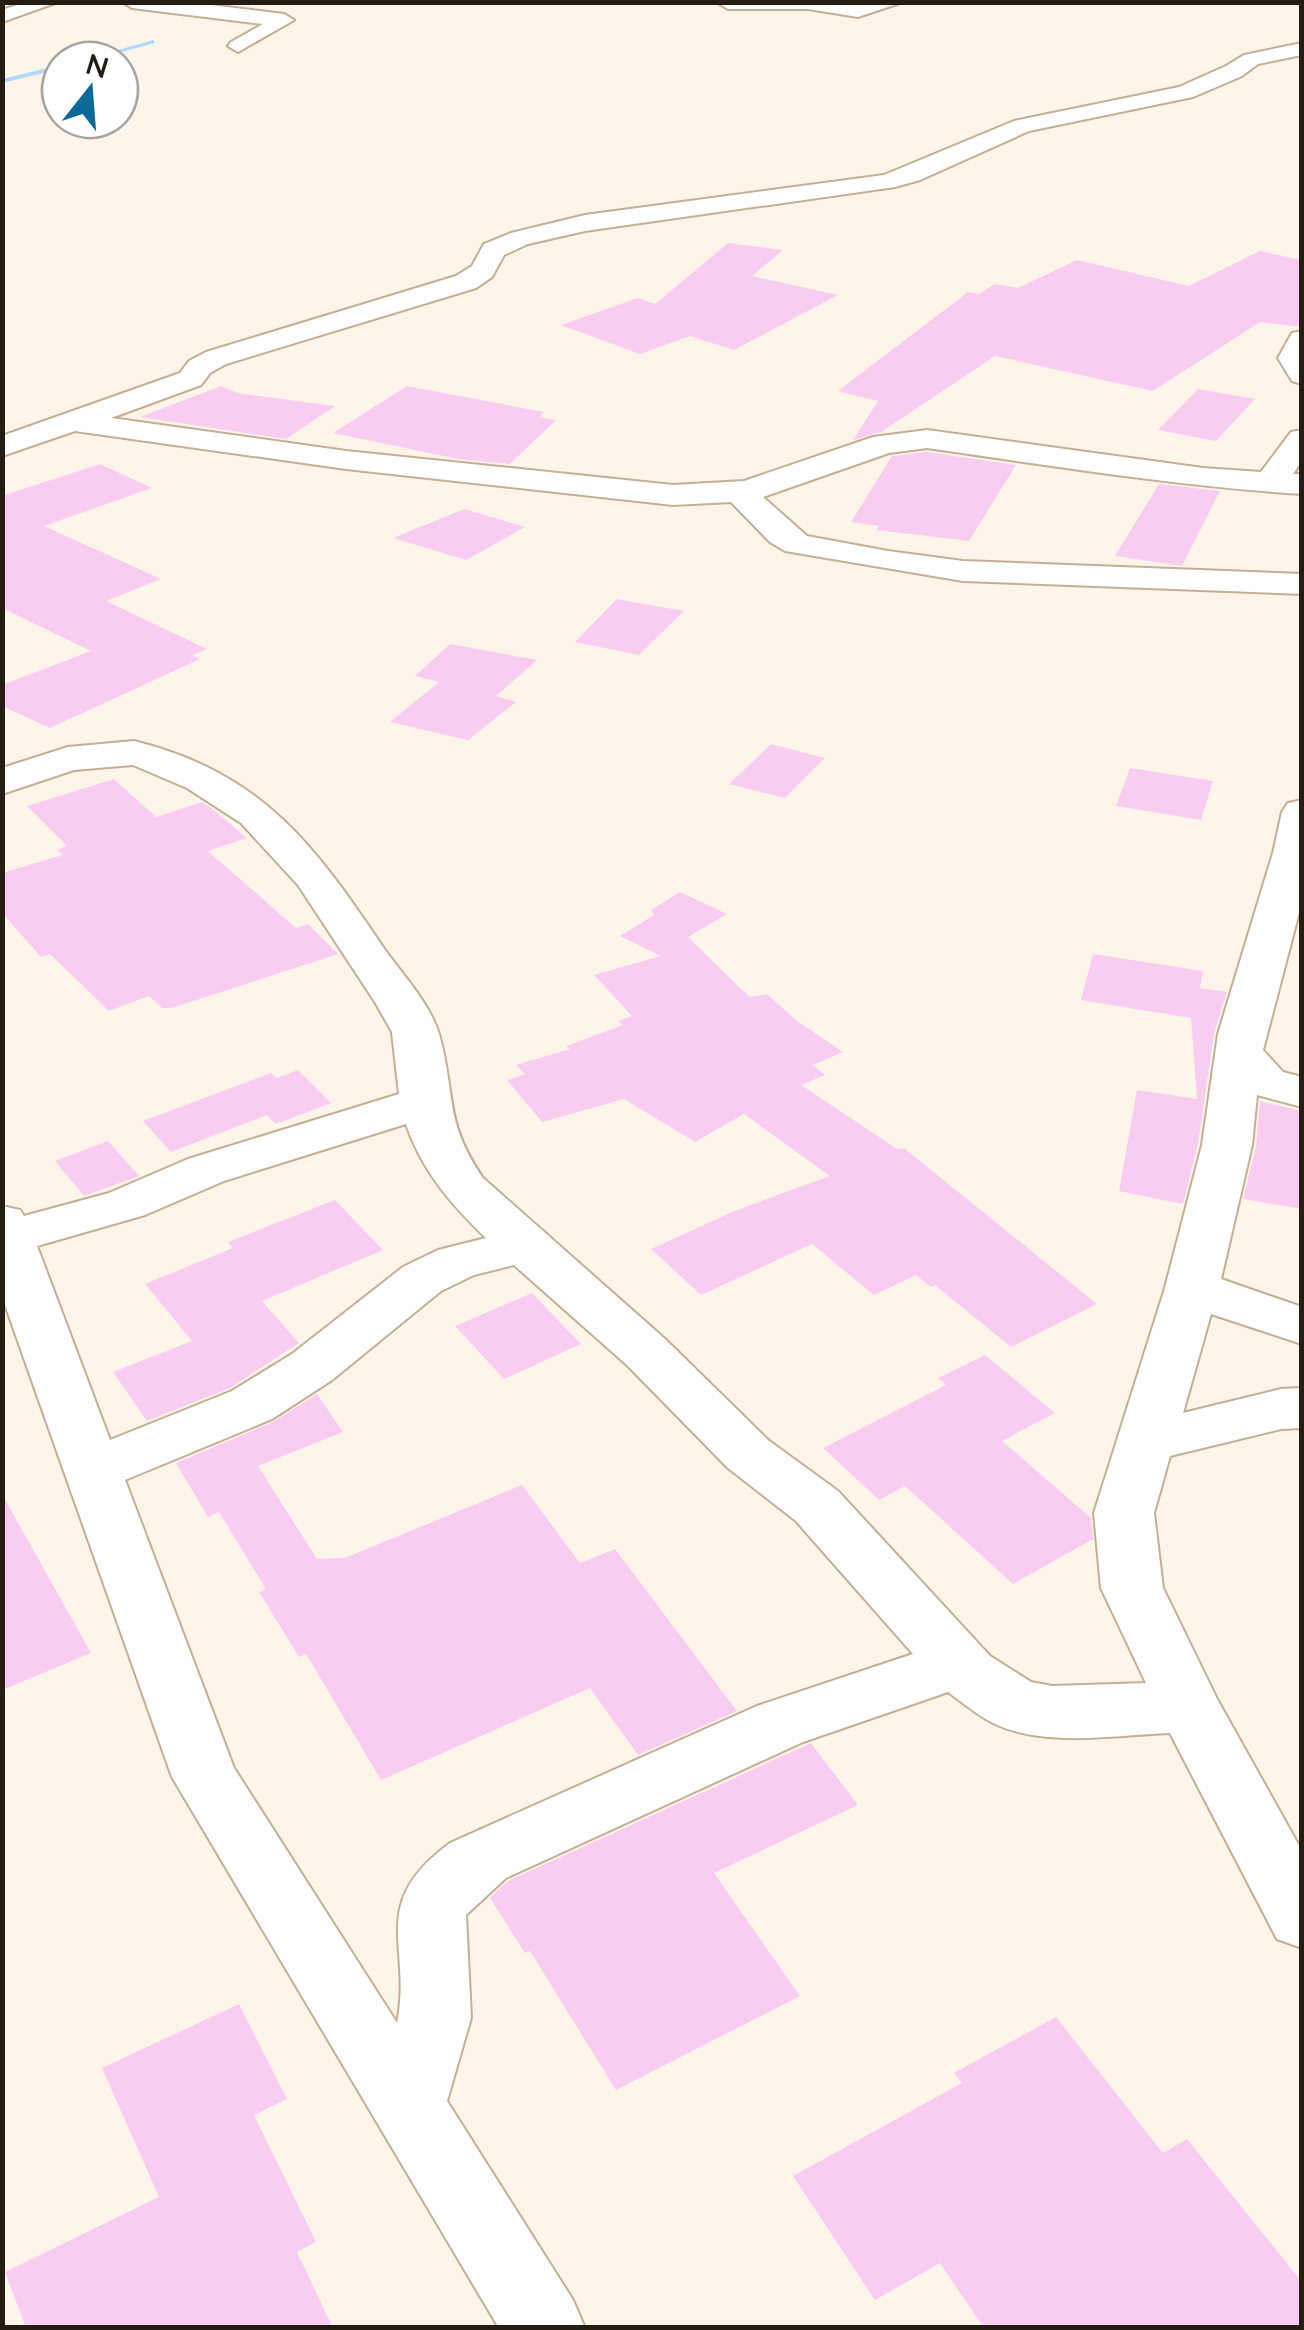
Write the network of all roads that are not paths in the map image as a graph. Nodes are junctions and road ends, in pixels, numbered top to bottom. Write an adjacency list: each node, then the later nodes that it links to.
1 (49, 2): 5 (street)
2 (132, 2): 6 (street)
3 (894, 2): 4 (street)
4 (728, 3)
5 (2, 16)
6 (238, 46)
7 (1302, 49): 10 (street)
8 (1302, 339): 9 (street)
9 (1302, 375)
10 (70, 421): 12 (street); 17 (street)
11 (2, 425): 12 (street)
12 (38, 432): 14 (street)
13 (1302, 439): 16 (street)
14 (2, 447)
15 (1302, 484): 16 (street)
16 (1268, 485): 17 (street)
17 (741, 492): 18 (street)
18 (1302, 584)
19 (2, 782): 23 (street)
20 (1302, 812): 21 (street)
21 (1240, 1052): 22 (street); 26 (street)
22 (1302, 1093)
23 (425, 1102): 24 (street); 25 (street)
24 (5, 1230): 30 (street)
25 (524, 1246): 30 (street); 31 (street)
26 (1192, 1288): 27 (street); 29 (street)
27 (1302, 1326)
28 (1302, 1408): 29 (street)
29 (1144, 1442): 32 (street)
30 (90, 1471): 34 (street)
31 (959, 1663): 32 (street); 34 (street)
32 (1190, 1708): 33 (street)
33 (1302, 1918)
34 (408, 2105): 35 (street)
35 (544, 2328)

